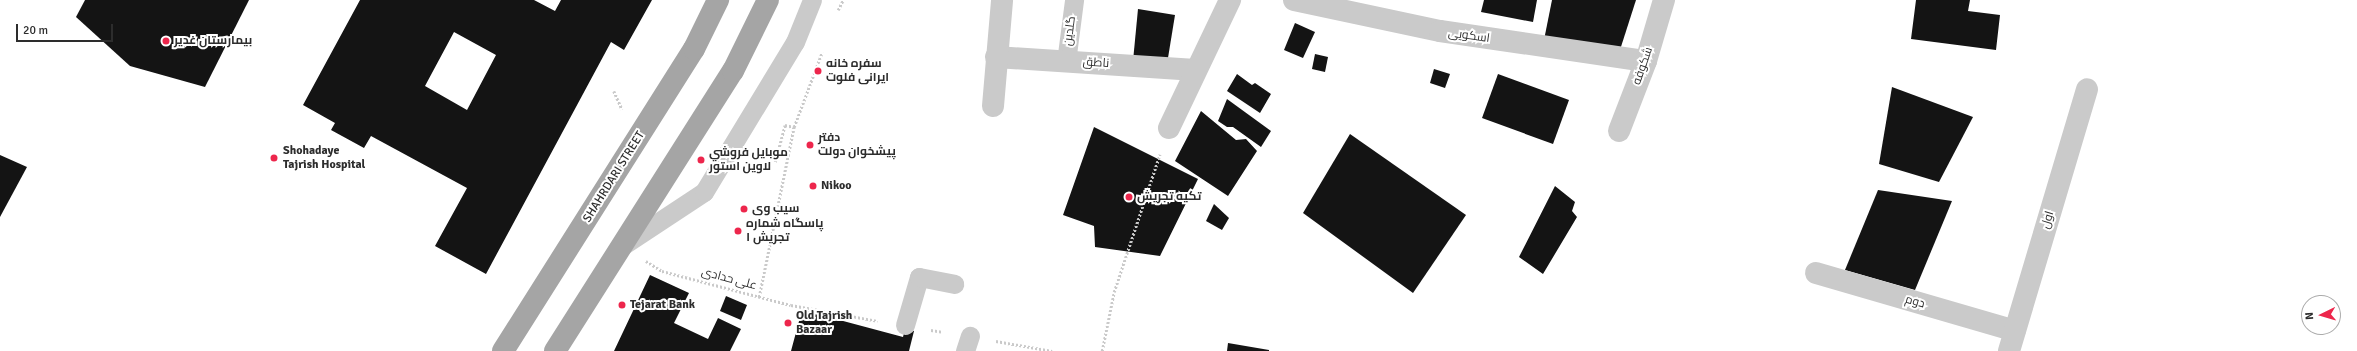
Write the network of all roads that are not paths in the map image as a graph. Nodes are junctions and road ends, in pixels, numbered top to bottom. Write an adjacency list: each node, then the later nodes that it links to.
1 (718, 0): 22 (main road, SHAHRDARI STREET)
2 (768, 0): 17 (main road)
3 (812, 0): 17 (lane)
4 (1002, 0): 9 (street)
5 (1074, 0): 11 (lane, گلدین)
6 (1230, 0): 12 (street)
7 (1294, 0): 10 (street, اسکویی)
8 (1664, 0): 10 (street, شکوفه)
9 (996, 57): 11 (street, ناطق); 14 (street)
10 (1646, 61): 16 (street, شکوفه)
11 (1066, 62): 12 (street, ناطق)
12 (1196, 70): 15 (street)
13 (2087, 89): 21 (street, اول)
14 (993, 106)
15 (1169, 128)
16 (1619, 132)
17 (621, 247): 23 (main road)
18 (1816, 273): 21 (street, دوم)
19 (954, 284): 20 (lane)
20 (905, 325)
21 (2012, 341)
22 (503, 351)
23 (555, 351)

